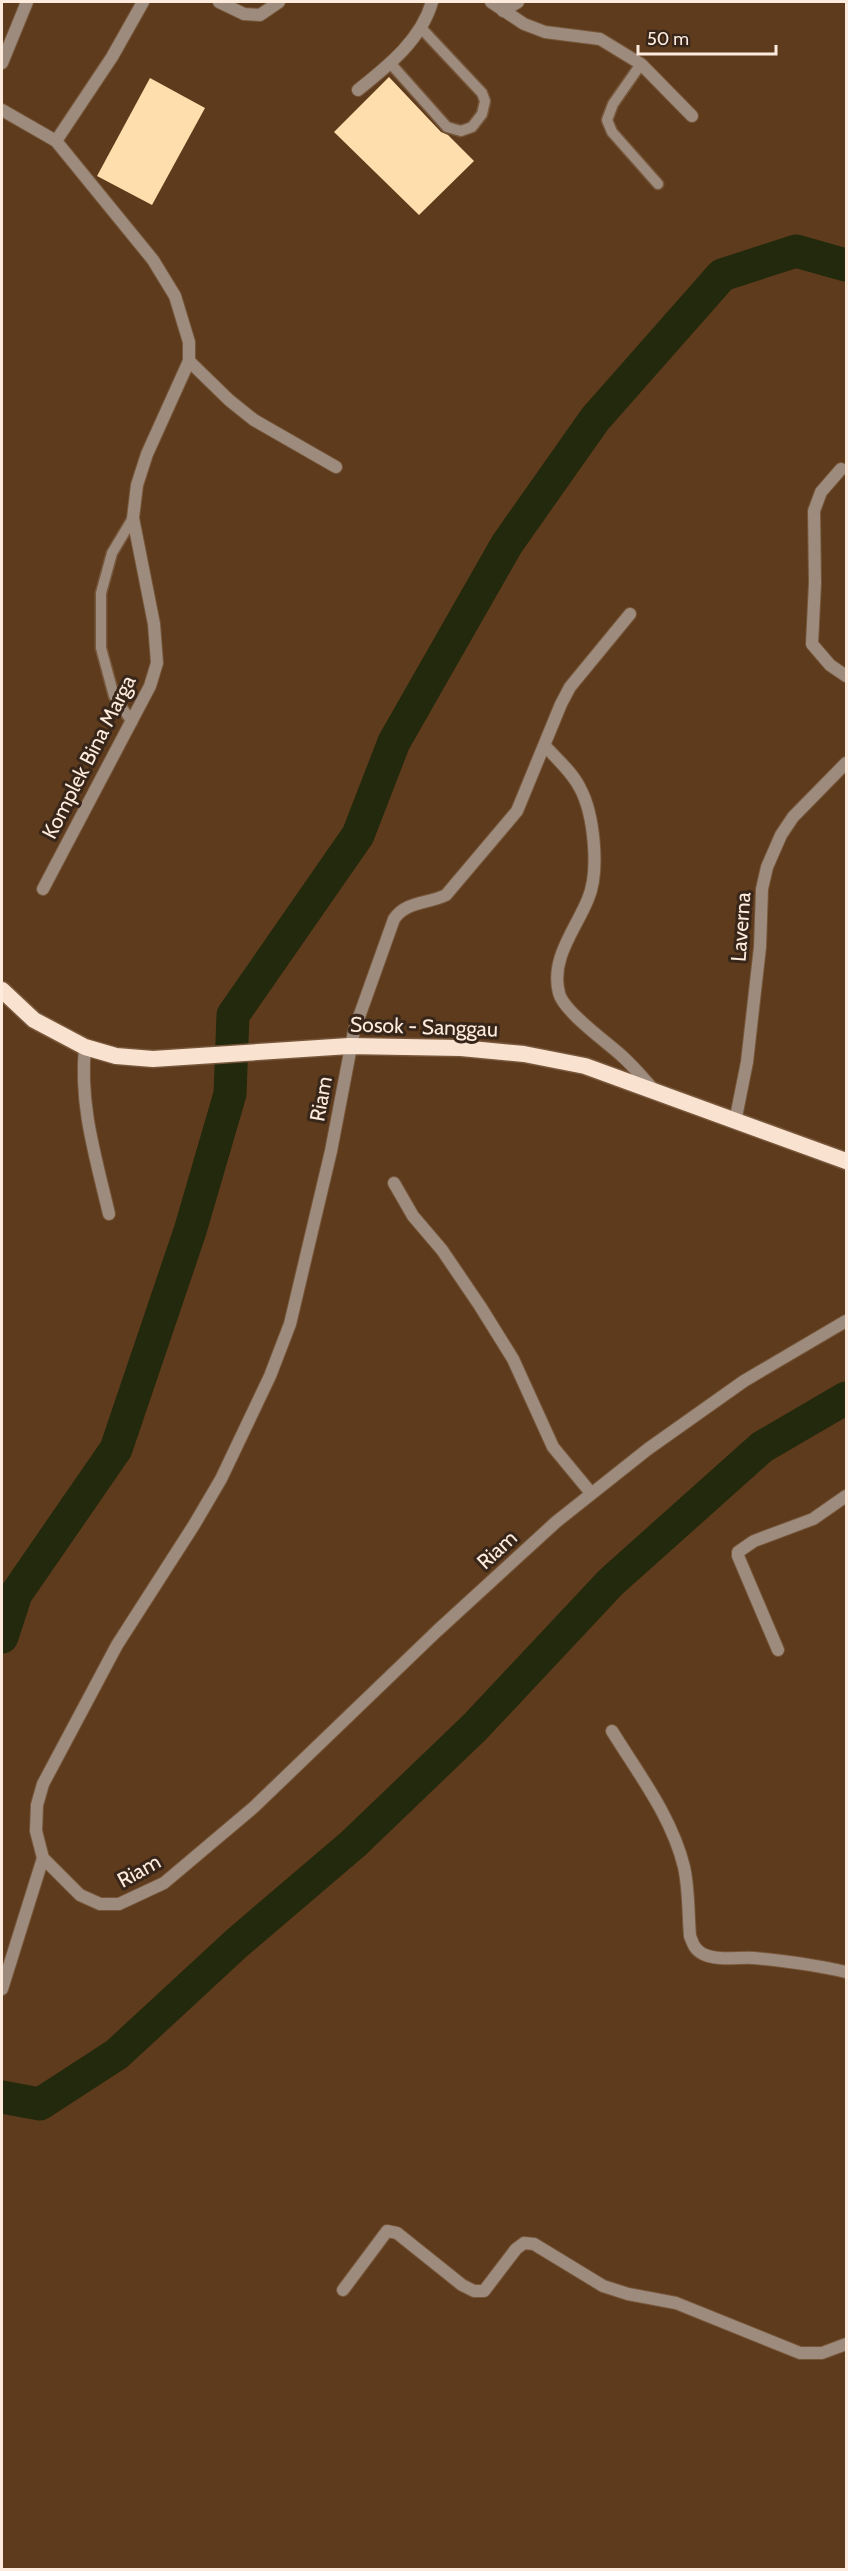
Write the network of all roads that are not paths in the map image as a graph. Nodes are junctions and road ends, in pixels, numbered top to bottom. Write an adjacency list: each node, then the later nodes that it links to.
1 (27, 2): 10 (street)
2 (143, 2): 16 (street)
3 (219, 2): 4 (street)
4 (279, 2)
5 (432, 2): 9 (street)
6 (491, 2): 8 (street)
7 (518, 2): 8 (street)
8 (503, 10): 12 (street)
9 (421, 28): 11 (street); 11 (lane)
10 (2, 63)
11 (390, 64): 13 (street)
12 (641, 64): 15 (street); 17 (lane)
13 (358, 90)
14 (2, 110): 16 (street)
15 (692, 116)
16 (56, 141): 18 (street)
17 (658, 184)
18 (189, 361): 19 (street); 21 (street, Komplek Bina Marga)
19 (336, 467)
20 (842, 469): 23 (street)
21 (133, 518): 24 (street, Komplek Bina Marga); 24 (lane)
22 (630, 614): 25 (street)
23 (846, 676)
24 (132, 722): 27 (street, Komplek Bina Marga)
25 (545, 746): 29 (street, Riam); 31 (street)
26 (846, 763): 32 (street, Laverna)
27 (43, 889)
28 (2, 990): 30 (highway, Sosok - Sanggau)
29 (349, 1046): 30 (highway, Sosok - Sanggau); 31 (highway, Sosok - Sanggau); 41 (street, Riam)
30 (86, 1047): 35 (street)
31 (654, 1090): 32 (highway, Sosok - Sanggau)
32 (735, 1122): 33 (highway, Sosok - Sanggau)
33 (846, 1161)
34 (394, 1184): 37 (street)
35 (109, 1214)
36 (846, 1321): 37 (street, Riam)
37 (591, 1493): 41 (street, Riam)
38 (846, 1496): 39 (street)
39 (778, 1650)
40 (612, 1731): 42 (street)
41 (43, 1858): 43 (street)
42 (846, 1972)
43 (2, 1989)
44 (343, 2290): 45 (street)
45 (846, 2344)

